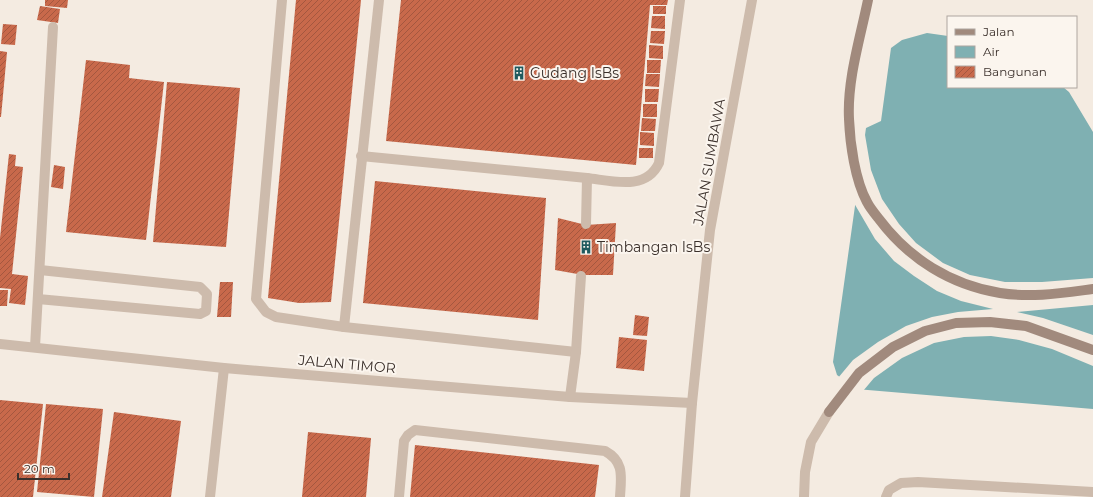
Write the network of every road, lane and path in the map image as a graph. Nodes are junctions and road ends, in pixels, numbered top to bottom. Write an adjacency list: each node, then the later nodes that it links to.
1 (282, 0): 14 (street)
2 (379, 0): 7 (street)
3 (680, 0): 8 (street)
4 (752, 0): 21 (street, JALAN SUMBAWA)
5 (868, 0): 12 (main road)
6 (53, 27): 10 (street)
7 (361, 156): 8 (street); 14 (street)
8 (587, 178): 9 (street)
9 (586, 224)
10 (40, 270): 13 (street); 13 (street)
11 (581, 276): 18 (street)
12 (1093, 289)
13 (38, 299): 16 (street)
14 (344, 327): 18 (street)
15 (0, 344): 16 (street, JALAN TIMOR)
16 (36, 347): 19 (street, JALAN TIMOR)
17 (1093, 350): 22 (main road)
18 (576, 352): 20 (street)
19 (224, 368): 20 (street, JALAN TIMOR); 24 (street)
20 (570, 397): 21 (street, JALAN TIMOR)
21 (692, 403): 27 (street, JALAN SUMBAWA)
22 (829, 412): 28 (street)
23 (1093, 492): 29 (street)
24 (210, 497)
25 (399, 497): 26 (street)
26 (620, 497)
27 (685, 497)
28 (804, 497)
29 (886, 497)

